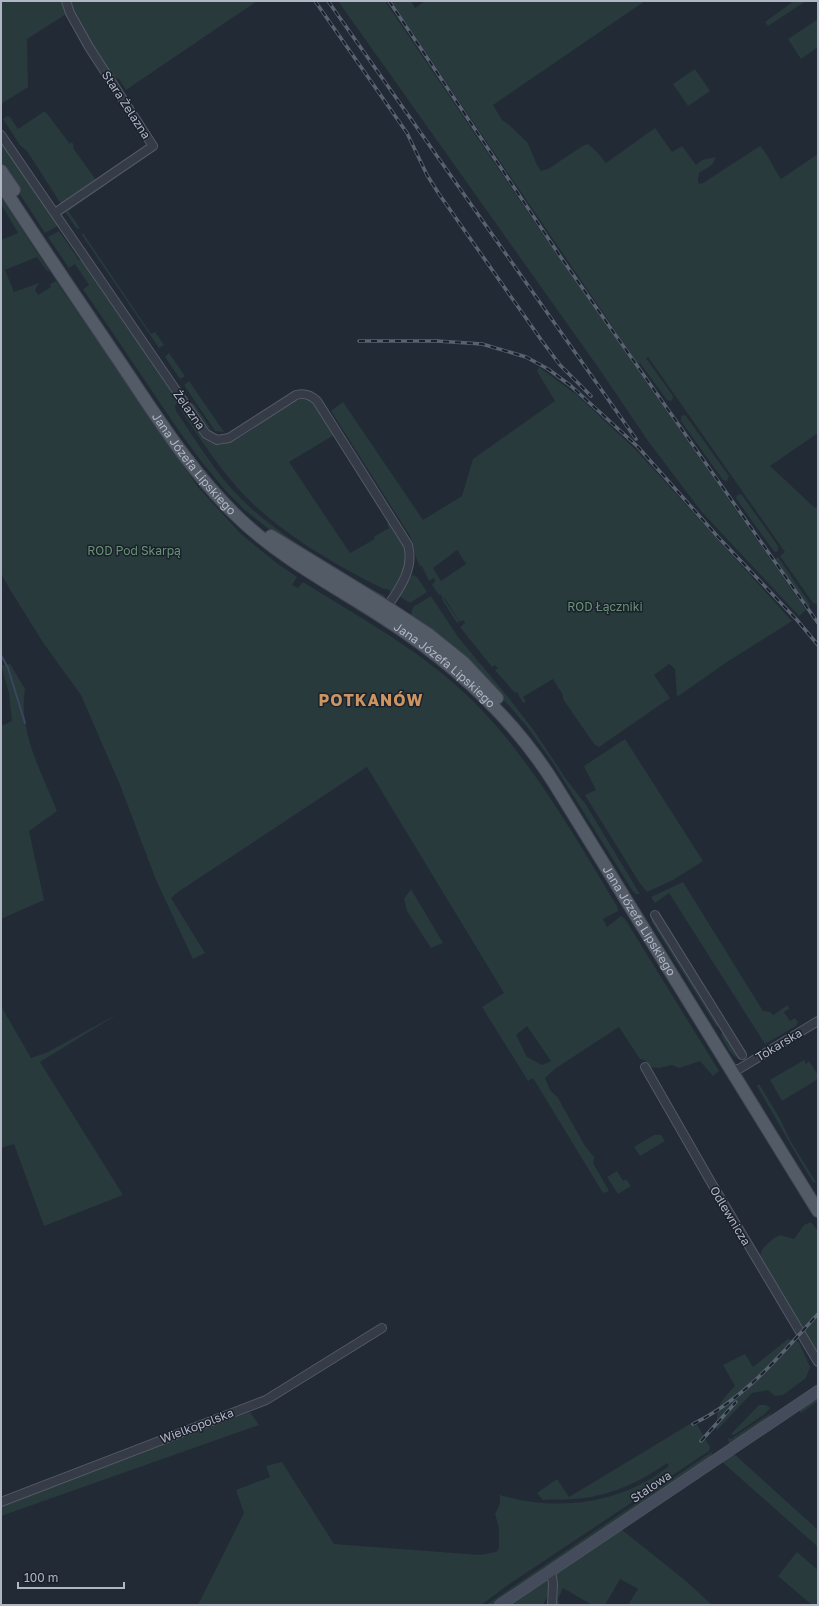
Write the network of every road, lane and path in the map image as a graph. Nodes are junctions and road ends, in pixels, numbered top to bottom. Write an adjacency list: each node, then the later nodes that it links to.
1 (66, 1): 5 (street, Stara Żelazna)
2 (1, 135): 5 (street, Żelazna)
3 (1, 170): 6 (main road, Jana Józefa Lipskiego)
4 (1, 184): 6 (main road, Jana Józefa Lipskiego)
5 (54, 213): 6 (street, Żelazna)
6 (384, 612): 11 (main road, Jana Józefa Lipskiego)
7 (655, 915): 9 (street)
8 (818, 1021): 11 (street, Tokarska)
9 (742, 1054)
10 (645, 1067): 15 (street, Odlewnicza)
11 (735, 1072): 12 (main road, Jana Józefa Lipskiego); 13 (main road, Jana Józefa Lipskiego)
12 (818, 1196)
13 (818, 1211)
14 (382, 1328): 17 (street, Wielkopolska)
15 (818, 1362)
16 (818, 1391): 18 (street, Stalowa)
17 (1, 1502)
18 (551, 1570): 19 (street, Stalowa); 20 (street)
19 (500, 1605)
20 (552, 1605)

